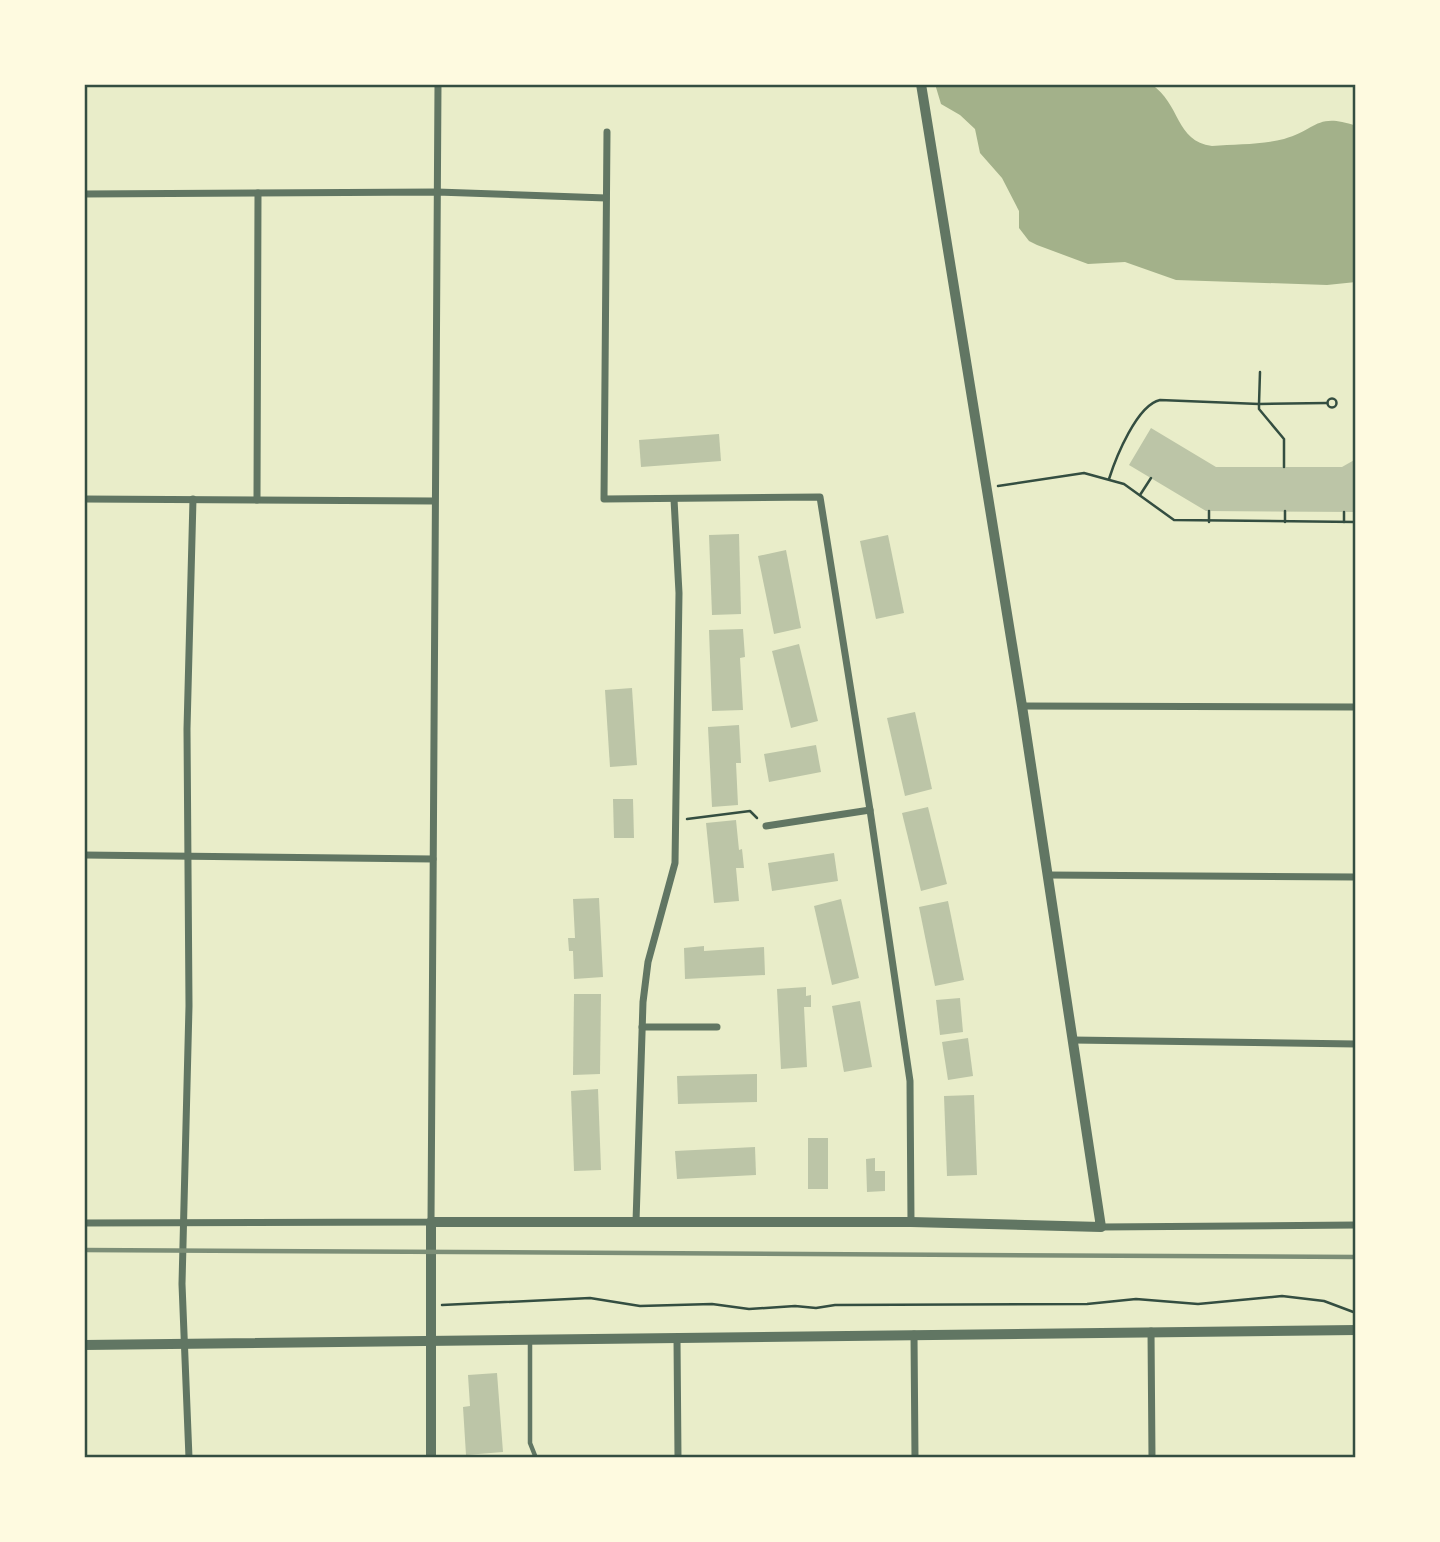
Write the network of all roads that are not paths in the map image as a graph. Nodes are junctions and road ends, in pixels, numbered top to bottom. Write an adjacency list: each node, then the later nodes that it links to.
1 (438, 84): 4 (street)
2 (921, 84): 13 (street)
3 (607, 132): 7 (street)
4 (437, 192): 5 (street); 7 (street); 12 (street)
5 (258, 193): 6 (street); 11 (street)
6 (84, 194)
7 (606, 198): 10 (street)
8 (84, 499): 9 (street)
9 (193, 499): 11 (street); 18 (street)
10 (674, 499): 15 (street); 22 (street)
11 (257, 500): 12 (street)
12 (434, 501): 19 (street)
13 (1022, 706): 14 (street); 20 (street)
14 (1356, 707)
15 (870, 810): 16 (street); 29 (street)
16 (765, 826)
17 (84, 855): 18 (street)
18 (188, 855): 19 (street); 26 (street)
19 (433, 859): 27 (street)
20 (1047, 875): 21 (street); 24 (street)
21 (1356, 877)
22 (642, 1027): 23 (street); 28 (street)
23 (717, 1027)
24 (1072, 1040): 25 (street); 32 (street)
25 (1356, 1044)
26 (184, 1222): 27 (street); 30 (street); 39 (street)
27 (431, 1222): 28 (street); 37 (street)
28 (636, 1222): 29 (street)
29 (911, 1222): 32 (street)
30 (84, 1223)
31 (1356, 1226): 32 (street)
32 (1101, 1227)
33 (1356, 1330): 34 (street)
34 (1151, 1331): 35 (street); 46 (street)
35 (914, 1334): 36 (street); 45 (street)
36 (677, 1339): 38 (street); 44 (street)
37 (430, 1340): 38 (street); 39 (street); 42 (street)
38 (530, 1340): 43 (lane)
39 (184, 1343): 40 (street); 41 (street)
40 (84, 1345)
41 (189, 1458)
42 (431, 1458)
43 (536, 1458)
44 (678, 1458)
45 (915, 1458)
46 (1152, 1458)

